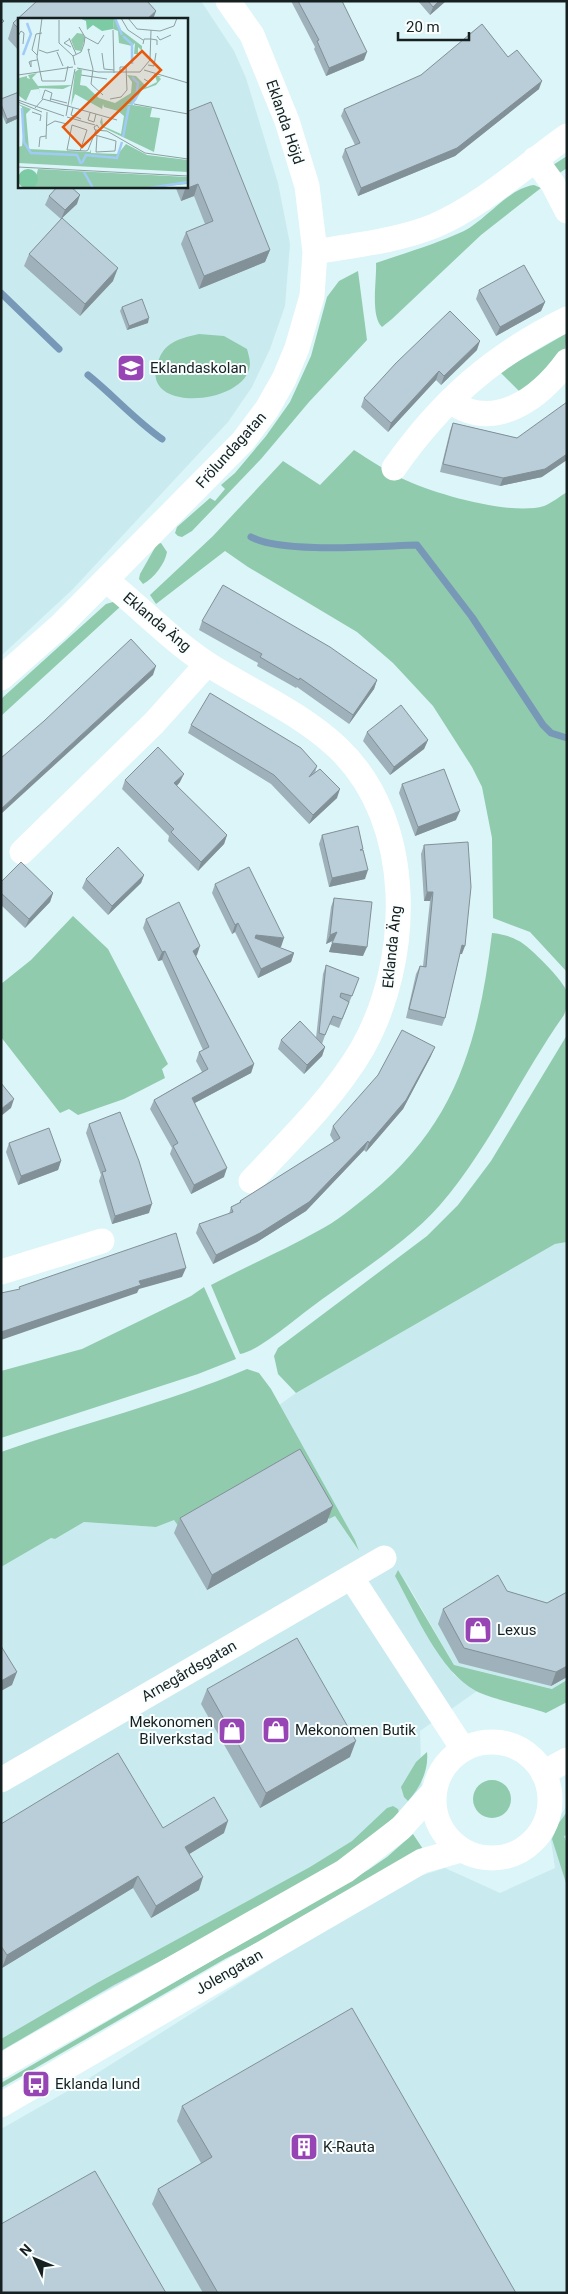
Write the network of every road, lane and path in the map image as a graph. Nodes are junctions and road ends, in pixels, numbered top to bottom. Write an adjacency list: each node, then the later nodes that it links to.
1 (228, 1): 5 (street, Eklanda Höjd)
2 (567, 136): 3 (street)
3 (535, 159): 4 (street); 5 (street)
4 (567, 211)
5 (315, 252): 10 (street, Frölundagatan)
6 (567, 319): 8 (street)
7 (567, 361): 8 (street)
8 (450, 401): 9 (street)
9 (394, 468)
10 (106, 580): 11 (street, Eklanda Äng); 12 (street, Frölundagatan)
11 (208, 664): 13 (street); 14 (street, Eklanda Äng)
12 (1, 678)
13 (22, 852)
14 (251, 1181)
15 (102, 1241): 16 (street)
16 (1, 1272)
17 (384, 1558): 18 (street, Arnegårdsgatan)
18 (351, 1577): 19 (street); 22 (street, Arnegårdsgatan)
19 (463, 1749): 21 (street); 23 (street)
20 (567, 1760): 21 (street)
21 (543, 1773): 24 (street)
22 (1, 1780)
23 (434, 1791): 24 (street); 25 (street, Jolengatan)
24 (461, 1850): 26 (street, Jolengatan)
25 (1, 2066)
26 (1, 2104)

